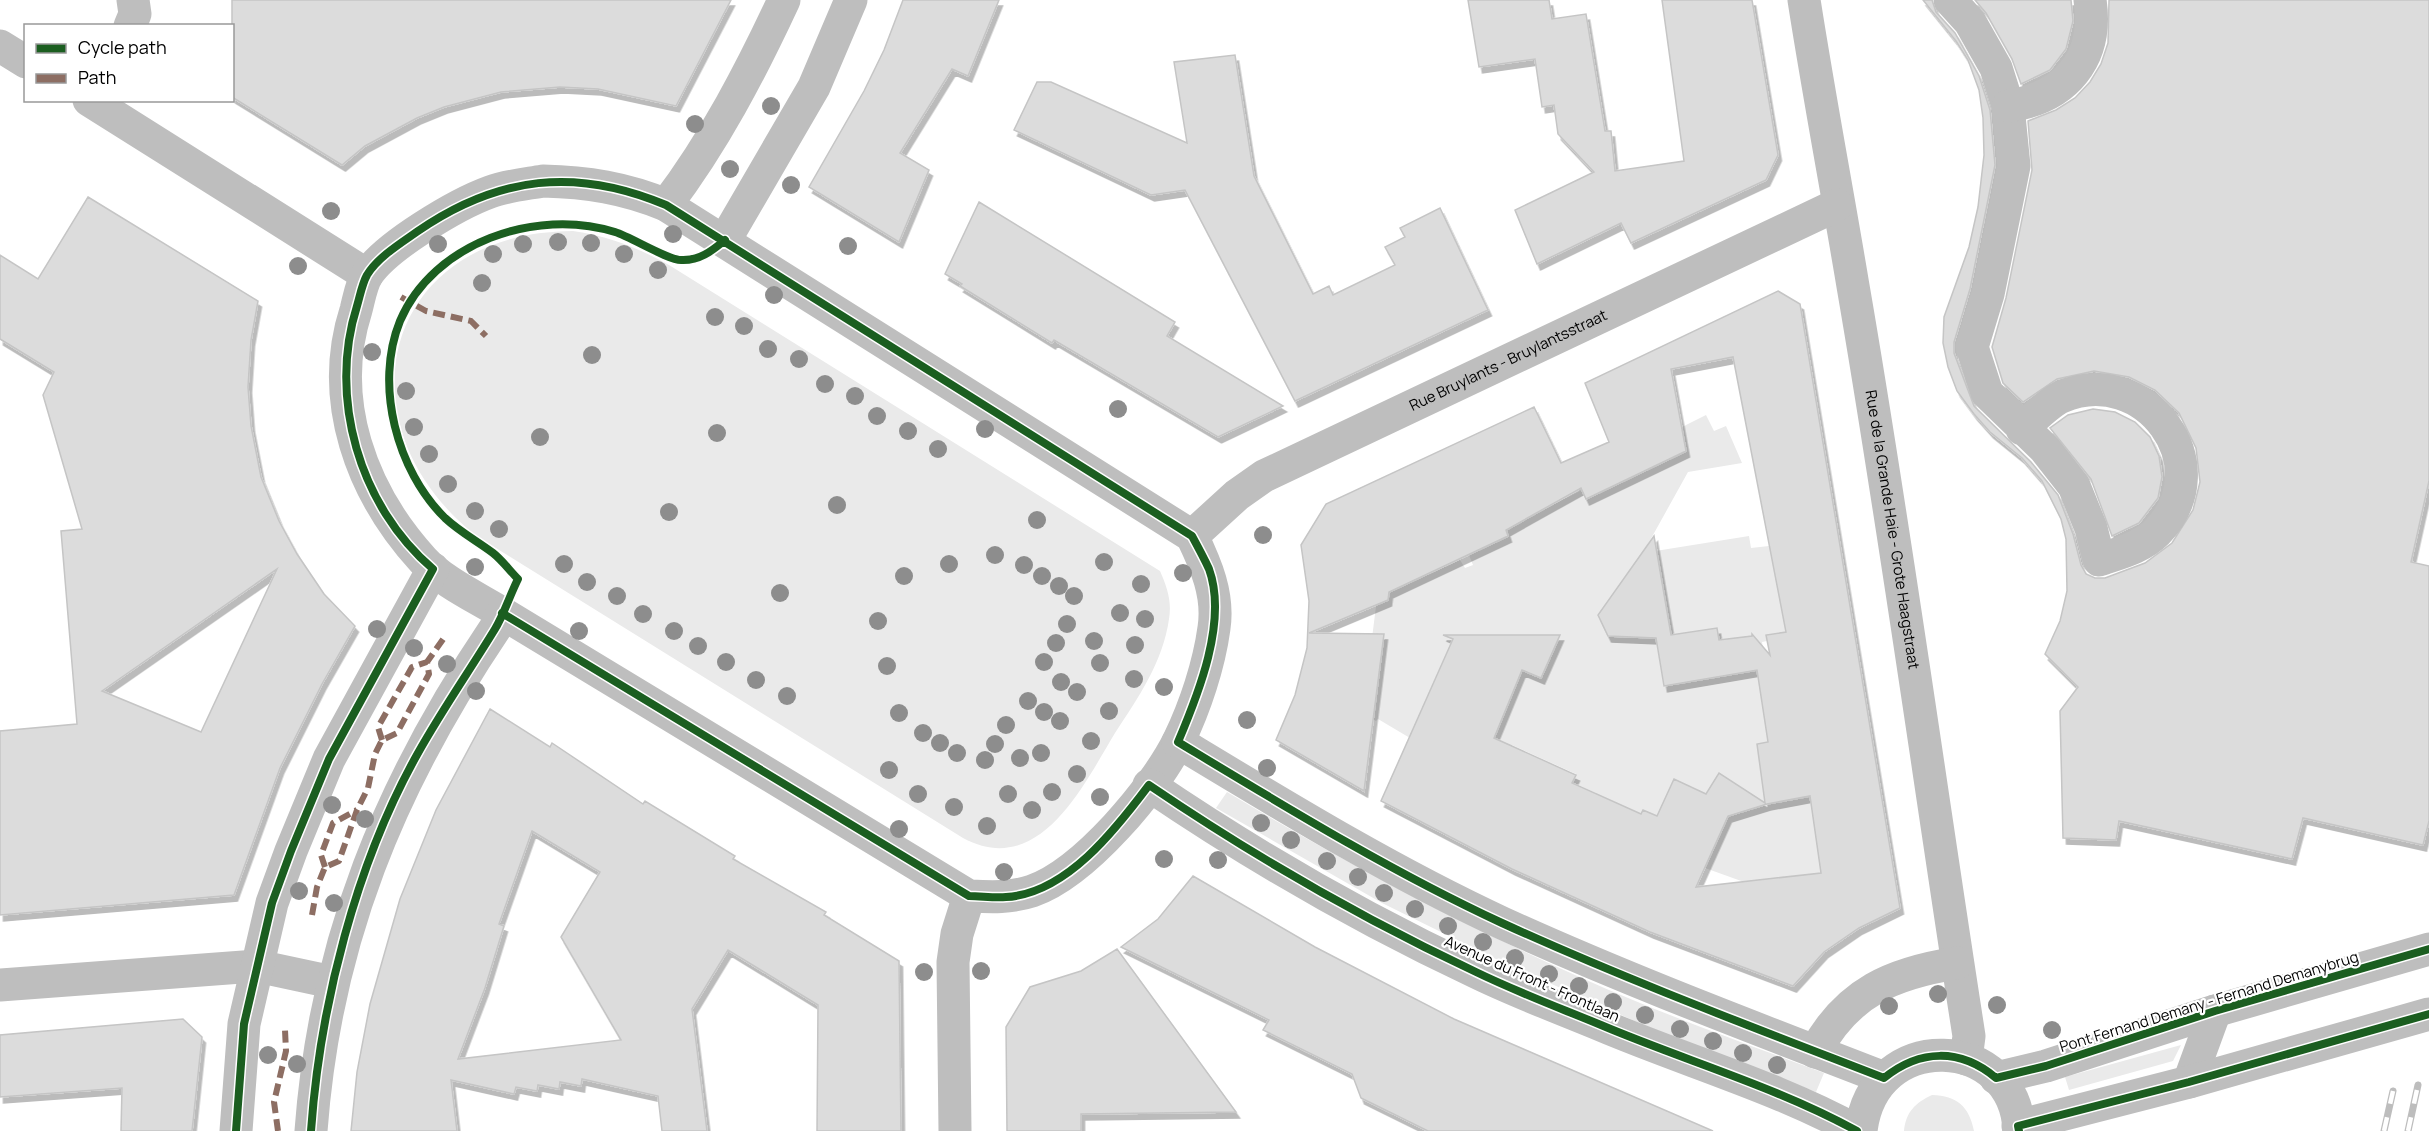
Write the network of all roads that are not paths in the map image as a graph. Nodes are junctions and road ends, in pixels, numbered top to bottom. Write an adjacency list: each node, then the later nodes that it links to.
1 (133, 0): 7 (street)
2 (784, 0): 12 (street)
3 (851, 0): 14 (street)
4 (1804, 0): 13 (street, Rue de la Grande Haie - Grote Haagstraat)
5 (1950, 0): 11 (street)
6 (2090, 0): 11 (street)
7 (131, 24)
8 (0, 46): 9 (street)
9 (24, 61)
10 (92, 102): 15 (street)
11 (2008, 106): 16 (street)
12 (666, 205): 14 (street); 15 (street)
13 (1837, 205): 17 (street, Rue Bruylants - Bruylantsstraat); 24 (street, Rue de la Grande Haie - Grote Haagstraat)
14 (725, 240): 17 (street)
15 (367, 275): 18 (street)
16 (2022, 429): 16 (street)
17 (1192, 536): 20 (street)
18 (433, 569): 19 (street); 25 (street)
19 (501, 613): 22 (street); 26 (street)
20 (1178, 742): 21 (street); 30 (street)
21 (1149, 785): 22 (street); 39 (street, Avenue du Front - Frontlaan)
22 (969, 896): 38 (street)
23 (2429, 949): 28 (street, Pont Fernand Demany - Fernand Demanybrug)
24 (1957, 963): 30 (street); 31 (street, Rue de la Grande Haie - Grote Haagstraat)
25 (257, 966): 26 (street); 27 (street); 36 (street)
26 (332, 982): 37 (street)
27 (0, 985)
28 (2215, 1011): 33 (street, Pont Fernand Demany - Fernand Demanybrug); 34 (street, Pont Fernand Demany - Fernand Demanybrug)
29 (2429, 1014): 34 (street)
30 (1815, 1052): 32 (street)
31 (1966, 1059): 32 (street); 33 (street)
32 (1884, 1078): 39 (street)
33 (1996, 1078): 35 (street)
34 (2189, 1082): 35 (street)
35 (2019, 1129)
36 (236, 1131)
37 (311, 1131)
38 (954, 1131)
39 (1859, 1131)

